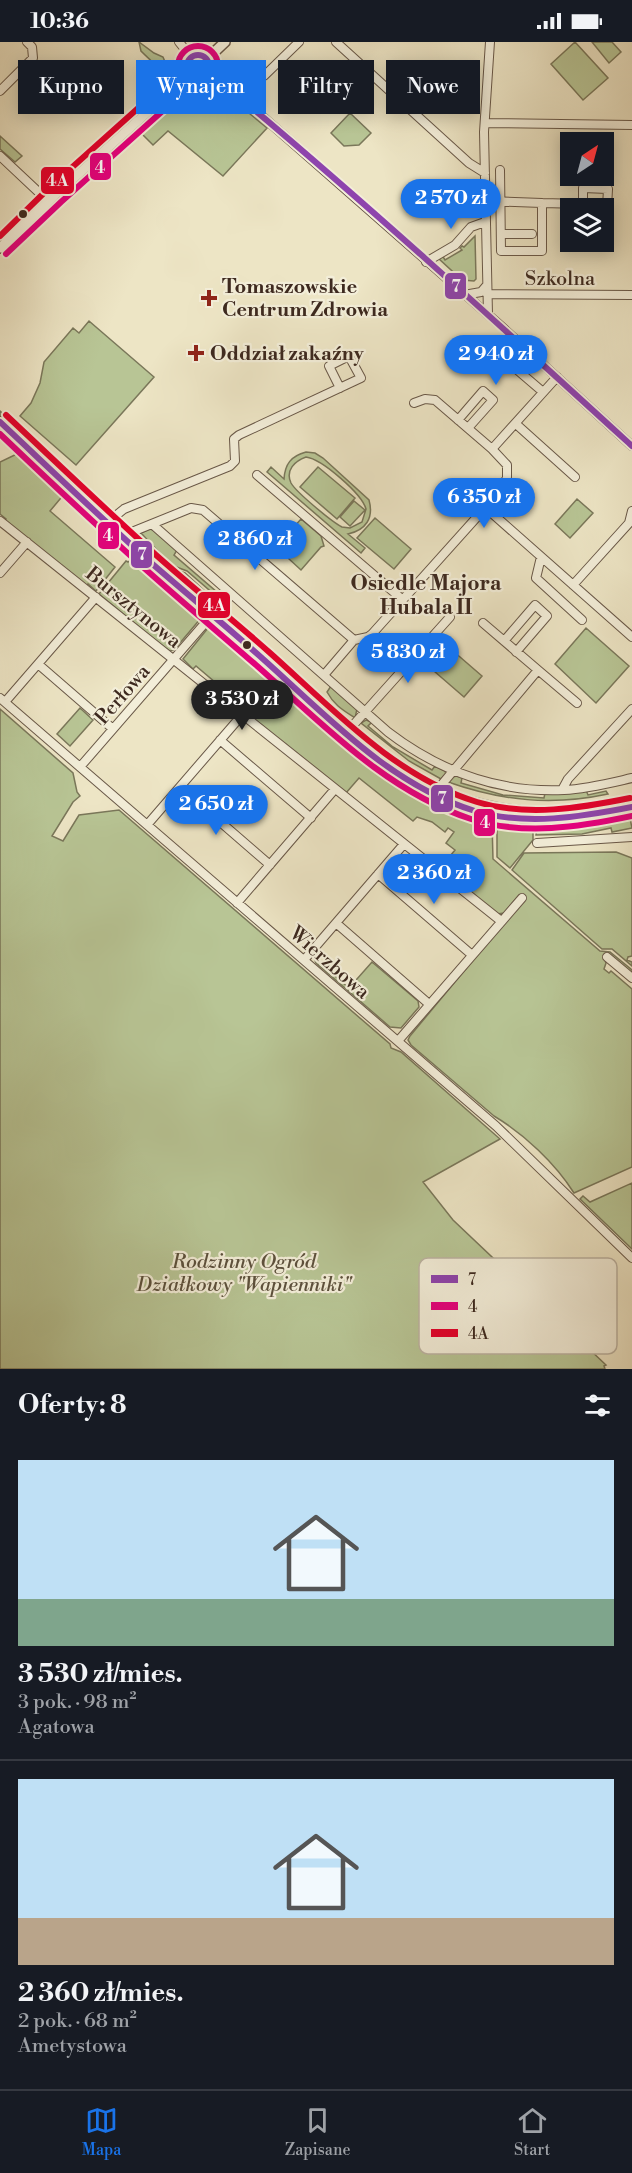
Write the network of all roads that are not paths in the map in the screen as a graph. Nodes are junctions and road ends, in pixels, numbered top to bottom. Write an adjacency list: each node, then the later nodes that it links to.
1 (27, 42): 11 (street)
2 (179, 42): 7 (street)
3 (225, 42): 8 (street)
4 (299, 42): 10 (street)
5 (336, 42): 18 (street)
6 (489, 42): 14 (street)
7 (191, 57): 8 (street); 9 (street)
8 (207, 59)
9 (189, 60)
10 (266, 74)
11 (1, 88)
12 (145, 114): 19 (street)
13 (260, 114): 28 (street)
14 (485, 123): 15 (street); 18 (street)
15 (632, 125)
16 (0, 156): 19 (street)
17 (500, 170): 21 (street)
18 (485, 173): 20 (street)
19 (48, 201): 27 (street)
20 (485, 201): 21 (street); 24 (street)
21 (500, 201): 22 (street); 25 (street)
22 (542, 203): 23 (street); 25 (street)
23 (560, 204)
24 (485, 222): 28 (street); 29 (street)
25 (501, 234): 26 (street)
26 (532, 234)
27 (0, 247)
28 (426, 262): 30 (street)
29 (487, 292): 30 (street, Szkolna); 31 (street, Szkolna); 32 (street); 33 (street)
30 (464, 295): 32 (street)
31 (632, 295)
32 (477, 305): 33 (street)
33 (488, 314): 35 (street)
34 (494, 350): 37 (street)
35 (557, 377): 37 (street); 43 (street)
36 (340, 388): 36 (street); 50 (street)
37 (543, 392): 41 (street)
38 (414, 403): 39 (street)
39 (458, 420): 42 (street); 42 (street)
40 (0, 422): 50 (street)
41 (516, 424): 44 (street); 46 (street)
42 (468, 428): 44 (street)
43 (632, 446)
44 (492, 449): 47 (street)
45 (257, 475): 58 (street)
46 (575, 477)
47 (486, 508): 54 (street); 58 (street)
48 (632, 511): 56 (street)
49 (0, 521): 53 (street, Bursztynowa)
50 (107, 523): 52 (street)
51 (152, 524): 52 (street); 64 (street); 70 (street)
52 (122, 536): 59 (street)
53 (27, 542): 55 (street); 57 (street, Bursztynowa)
54 (541, 556): 56 (street); 61 (street)
55 (0, 573)
56 (573, 585): 63 (street)
57 (96, 597): 67 (street, Bursztynowa); 68 (street)
58 (403, 600): 64 (street)
59 (212, 615): 67 (street, Perłowa); 77 (street)
60 (450, 617): 74 (street)
61 (582, 620)
62 (483, 622): 65 (street)
63 (632, 637)
64 (354, 640): 70 (street)
65 (504, 641): 66 (street); 66 (street)
66 (516, 651): 69 (street)
67 (173, 659): 75 (street, Bursztynowa); 76 (street, Perłowa)
68 (38, 664): 71 (street); 76 (street)
69 (538, 670): 72 (street); 80 (street)
70 (324, 675): 74 (street)
71 (2, 700): 79 (street, Wierzbowa)
72 (577, 704)
73 (632, 709): 84 (street)
74 (366, 712): 77 (street); 80 (street)
75 (242, 715): 78 (street); 83 (street, Bursztynowa)
76 (113, 729): 79 (street, Perłowa)
77 (347, 732): 85 (street)
78 (220, 740): 82 (street); 87 (street)
79 (80, 767): 88 (street, Wierzbowa)
80 (453, 771): 84 (street); 85 (street)
81 (632, 778): 84 (street)
82 (180, 787): 88 (street); 92 (street)
83 (336, 789): 87 (street); 91 (street, Bursztynowa)
84 (562, 790)
85 (436, 796): 86 (street)
86 (632, 807)
87 (311, 818): 92 (street)
88 (147, 825): 95 (street, Wierzbowa)
89 (632, 837): 90 (street)
90 (537, 843)
91 (404, 844): 93 (street); 96 (street, Bursztynowa)
92 (270, 865): 95 (street)
93 (378, 874): 97 (street); 98 (street)
94 (522, 898): 96 (street)
95 (237, 903): 100 (street, Wierzbowa)
96 (501, 921): 98 (street)
97 (336, 923): 100 (street); 102 (street)
98 (472, 955): 102 (street)
99 (608, 957): 101 (street)
100 (304, 960): 103 (street, Wierzbowa)
101 (632, 978)
102 (429, 1004): 103 (street)
103 (398, 1041): 104 (street, Wierzbowa)
104 (632, 1258)

